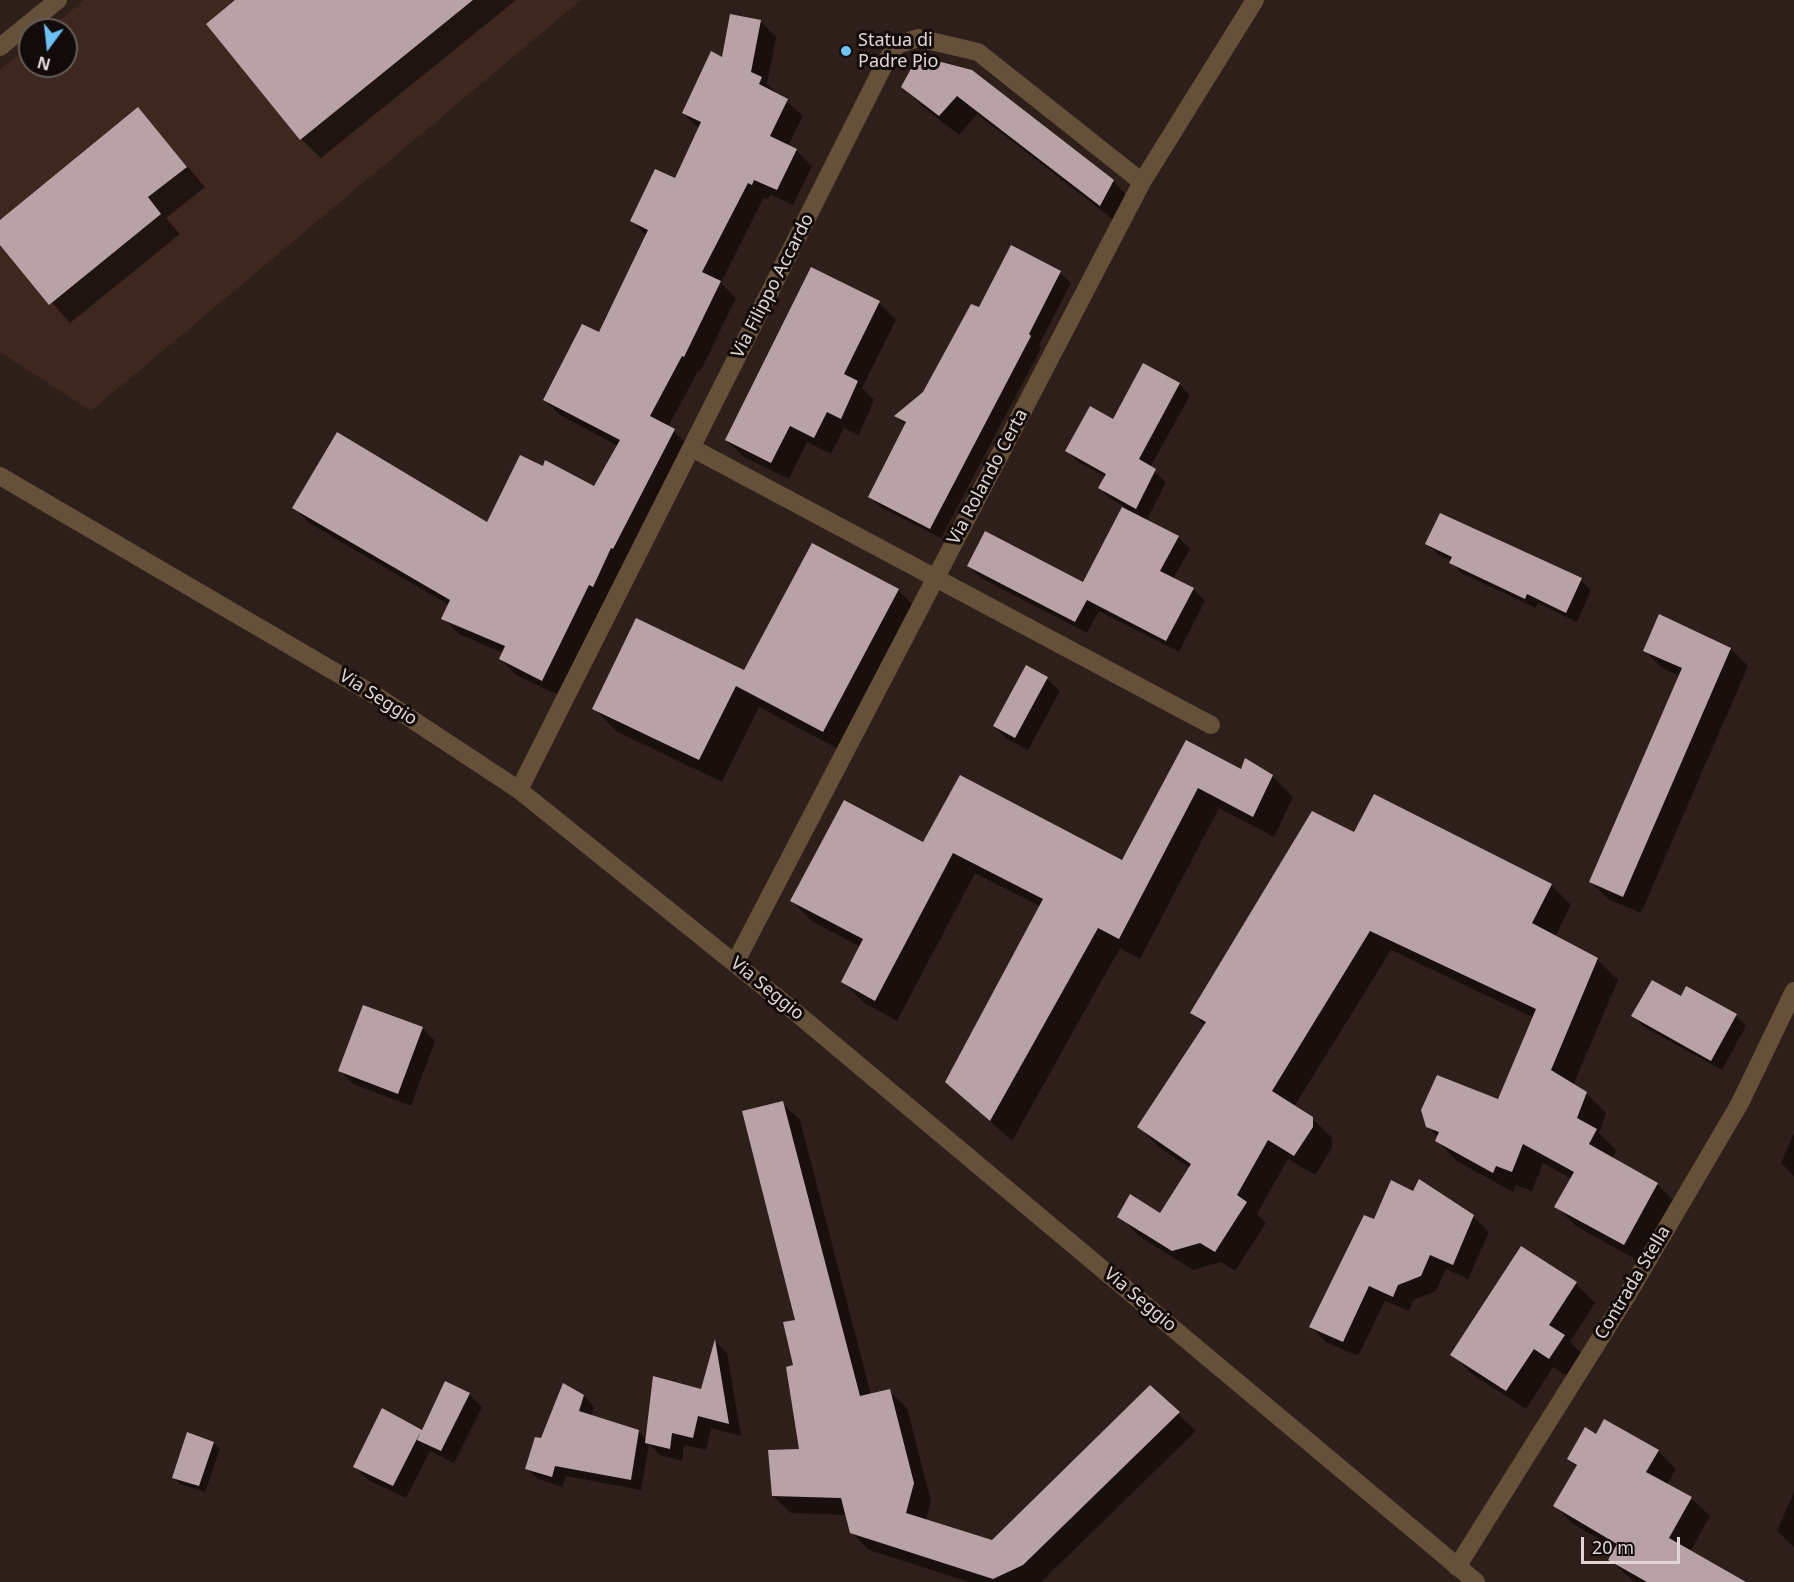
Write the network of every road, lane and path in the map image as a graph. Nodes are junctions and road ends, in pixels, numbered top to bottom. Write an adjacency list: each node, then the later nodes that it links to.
1 (58, 0): 3 (street)
2 (1255, 0): 4 (street, Via Rolando Certa)
3 (0, 47)
4 (1142, 182): 5 (street, Via Filippo Accardo); 7 (street, Via Rolando Certa)
5 (692, 448): 7 (street); 9 (street, Via Filippo Accardo)
6 (0, 476): 9 (street, Via Seggio)
7 (935, 578): 8 (street); 10 (street, Via Rolando Certa)
8 (1211, 725)
9 (519, 790): 10 (street, Via Seggio)
10 (735, 963): 12 (street, Via Seggio)
11 (1794, 991): 12 (street, Contrada Stella)
12 (1457, 1567): 13 (street, Via Seggio)
13 (1476, 1582)

